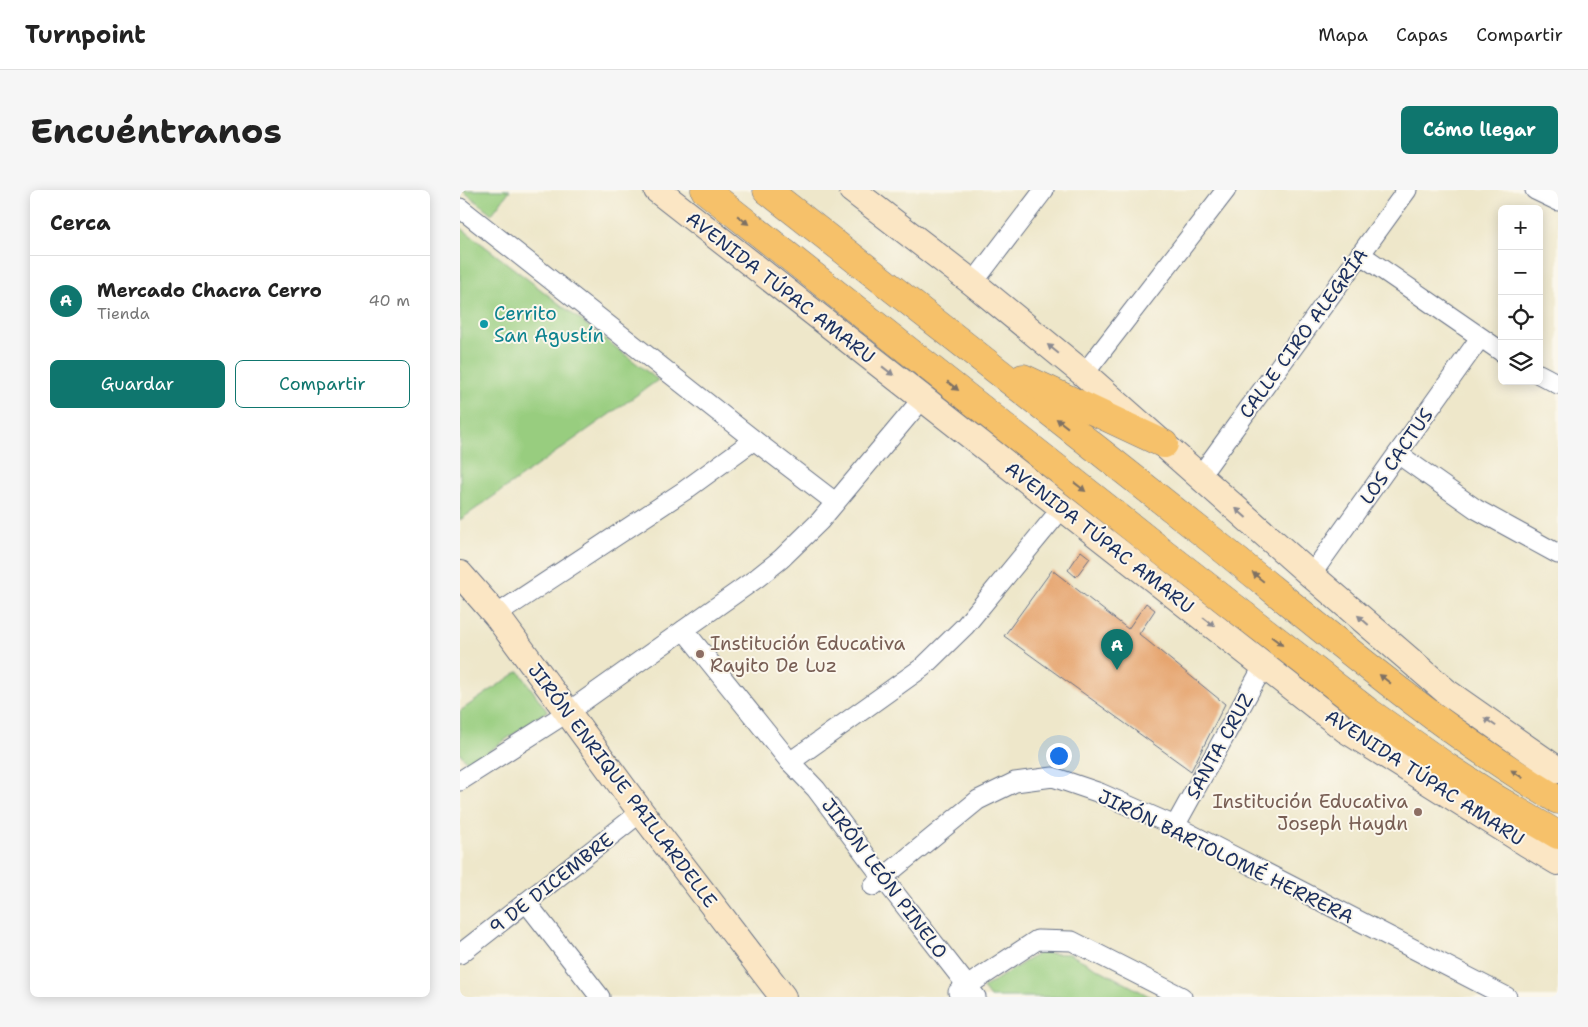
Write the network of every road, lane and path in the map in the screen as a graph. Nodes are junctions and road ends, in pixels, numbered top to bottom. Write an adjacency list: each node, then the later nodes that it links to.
1 (657, 190): 19 (main road, AVENIDA TÚPAC AMARU, one-way to 19)
2 (705, 190): 39 (highway, AVENIDA TÚPAC AMARU, one-way to 39)
3 (766, 190): 15 (highway)
4 (1044, 190): 12 (street)
5 (1226, 190): 16 (street)
6 (1408, 190): 11 (street, CALLE CIRO ALEGRÍA)
7 (1535, 190): 9 (street)
8 (856, 191): 12 (main road)
9 (1558, 201)
10 (460, 208): 20 (street)
11 (1360, 254): 13 (street); 23 (street, CALLE CIRO ALEGRÍA)
12 (972, 283): 16 (main road, one-way to 12)
13 (1480, 338): 14 (street); 22 (street, LOS CACTUS)
14 (1498, 349)
15 (980, 358): 21 (highway); 36 (highway, one-way to 15)
16 (1084, 374): 21 (main road)
17 (1543, 376): 18 (street)
18 (1558, 384)
19 (922, 398): 24 (street); 25 (main road, AVENIDA TÚPAC AMARU)
20 (754, 440): 24 (street); 29 (street)
21 (1164, 444): 23 (main road)
22 (1398, 454): 26 (street); 28 (street, LOS CACTUS)
23 (1200, 476): 28 (main road, one-way to 23)
24 (835, 502): 30 (street)
25 (1062, 508): 31 (main road, AVENIDA TÚPAC AMARU, one-way to 31); 33 (street)
26 (1558, 554)
27 (460, 574): 29 (main road, JIRÓN ENRIQUE PAILLARDELLE)
28 (1311, 575): 34 (main road, one-way to 28)
29 (496, 615): 32 (main road, JIRÓN ENRIQUE PAILLARDELLE)
30 (684, 630): 32 (street); 33 (street, JIRÓN LEÓN PINELO)
31 (1264, 665): 38 (street, SANTA CRUZ); 40 (main road, AVENIDA TÚPAC AMARU)
32 (568, 712): 35 (street); 37 (main road, JIRÓN ENRIQUE PAILLARDELLE)
33 (790, 762): 41 (street, JIRÓN LEÓN PINELO)
34 (1558, 770)
35 (461, 778)
36 (1558, 800)
37 (641, 812): 42 (street, 9 DE DICEMBRE); 46 (main road, JIRÓN ENRIQUE PAILLARDELLE)
38 (1175, 826): 41 (street, JIRÓN BARTOLOMÉ HERRERA); 48 (street, JIRÓN BARTOLOMÉ HERRERA)
39 (1558, 834)
40 (1558, 862)
41 (878, 882): 44 (street, JIRÓN LEÓN PINELO)
42 (526, 902): 43 (street, 9 DE DICEMBRE); 45 (street)
43 (460, 954)
44 (965, 993): 47 (street)
45 (600, 997)
46 (783, 997)
47 (1182, 997)
48 (1507, 997)

